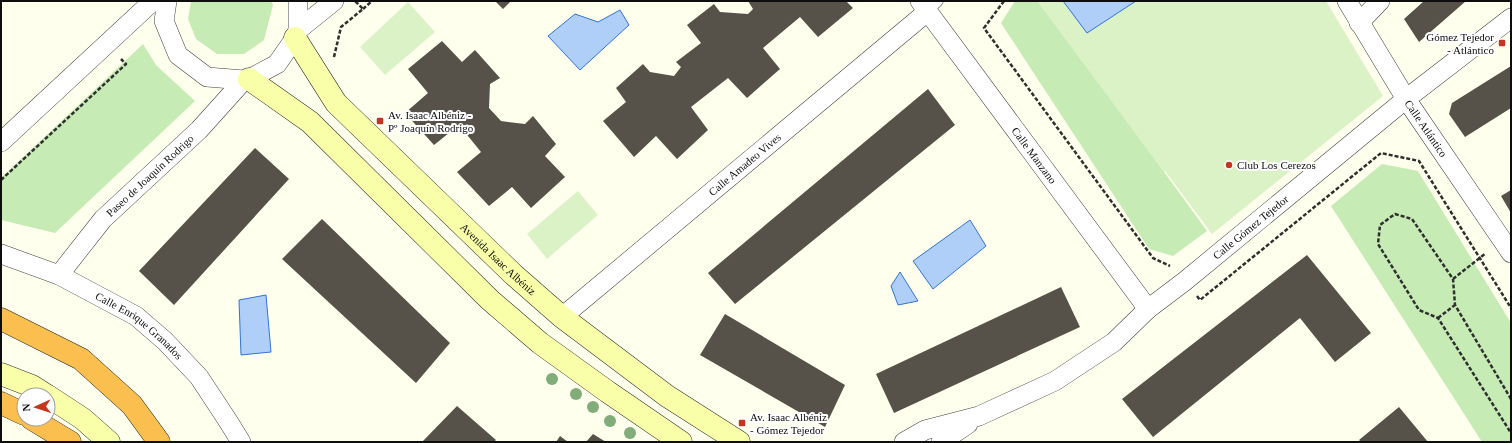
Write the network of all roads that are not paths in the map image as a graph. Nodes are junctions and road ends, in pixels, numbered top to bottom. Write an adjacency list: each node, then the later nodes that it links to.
1 (152, 1): 13 (street)
2 (167, 1): 11 (street)
3 (298, 1): 10 (street)
4 (334, 1): 10 (street)
5 (1347, 1): 9 (street, Calle Atlántico)
6 (1380, 1): 9 (street)
7 (929, 5): 17 (street, Calle Manzano); 18 (street, Calle Amadeo Vives)
8 (1511, 18): 12 (street, Calle Gómez Tejedor)
9 (1359, 23): 12 (street, Calle Atlántico)
10 (296, 34): 11 (street); 18 (street, Avenida Isaac Albéniz)
11 (247, 80): 16 (street, Paseo de Joaquín Rodrigo); 31 (street)
12 (1406, 99): 14 (street, Calle Atlántico); 17 (street, Calle Gómez Tejedor)
13 (1, 142)
14 (1507, 247)
15 (1, 254): 16 (street, Calle Enrique Granados)
16 (59, 275): 30 (street, Calle Enrique Granados)
17 (1148, 309): 25 (street, Calle Gómez Tejedor)
18 (562, 317): 32 (street, Avenida Isaac Albéniz)
19 (1, 320): 29 (highway)
20 (1, 374): 21 (street)
21 (34, 387)
22 (56, 402): 28 (street)
23 (1, 403): 24 (highway)
24 (16, 410)
25 (978, 416): 33 (street, Calle Gómez Tejedor); 34 (street, Calle Gómez Tejedor)
26 (45, 427): 27 (highway)
27 (70, 442)
28 (109, 442)
29 (159, 442)
30 (241, 442)
31 (681, 442)
32 (739, 442)
33 (904, 442)
34 (941, 442)

